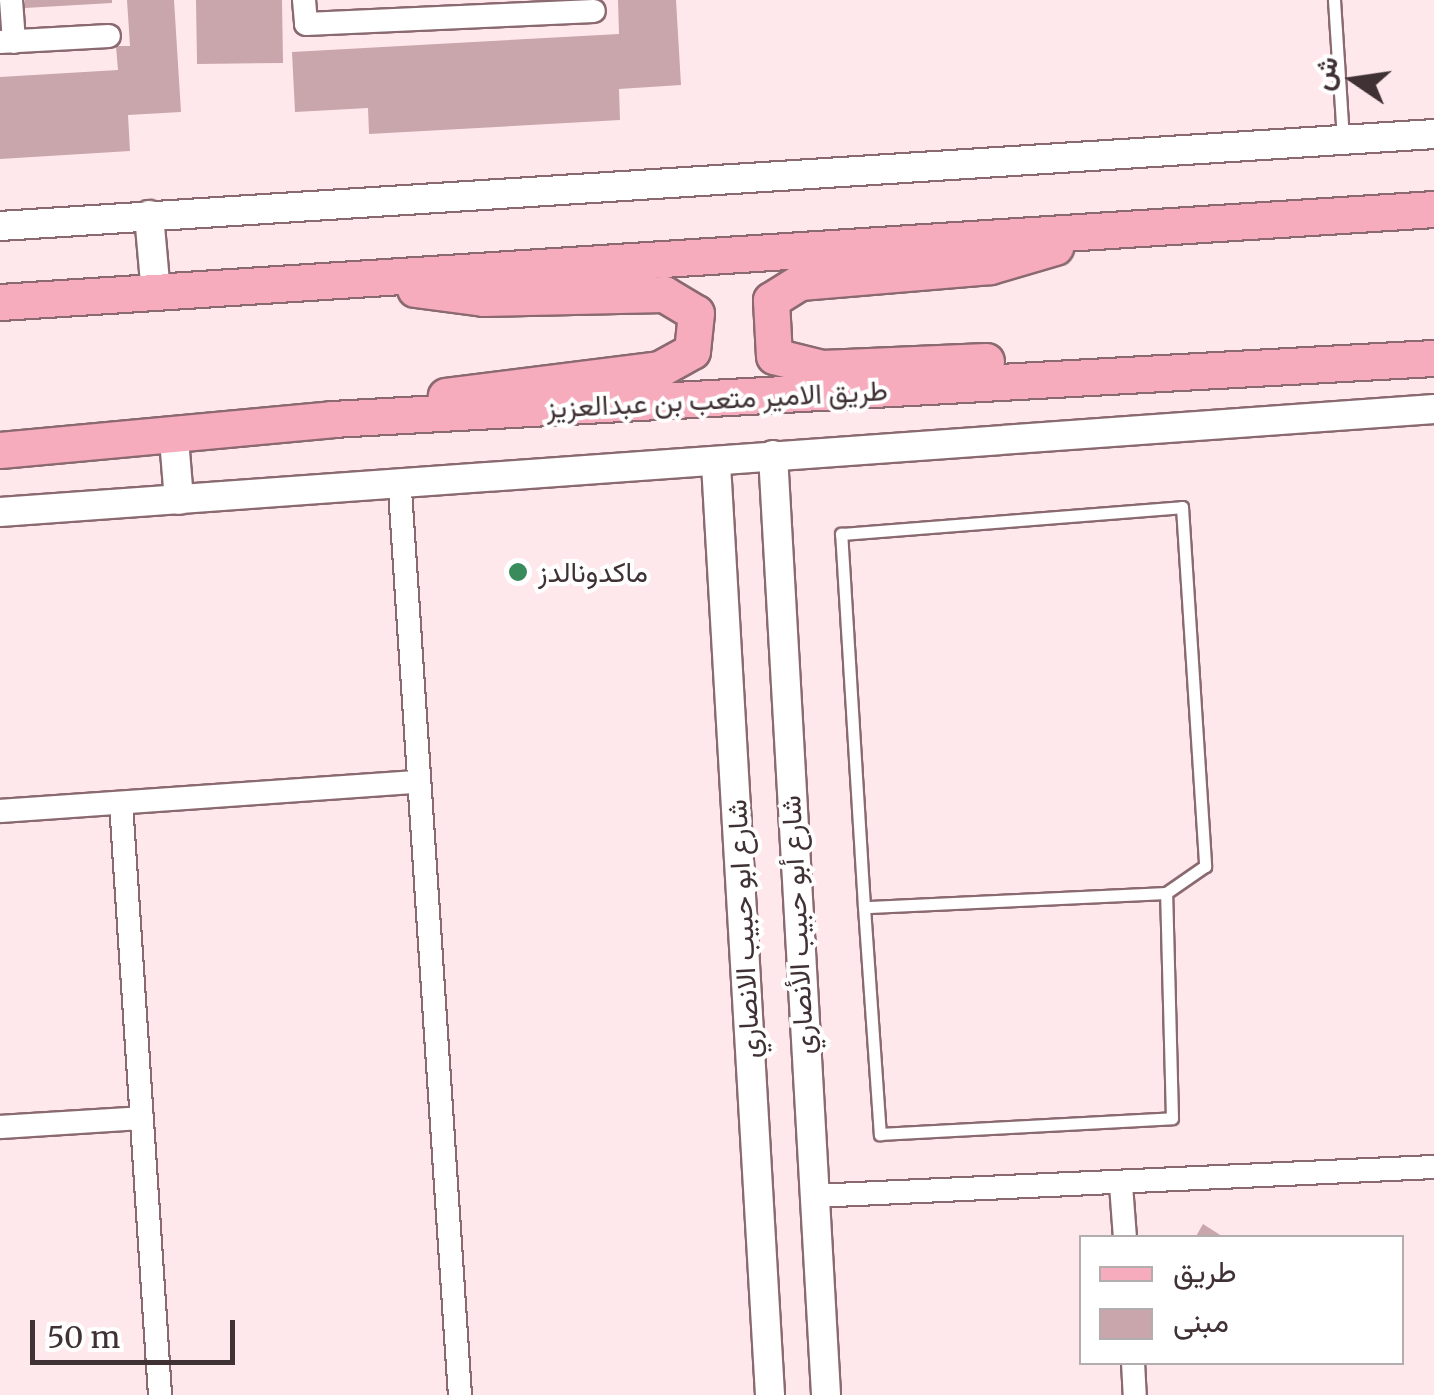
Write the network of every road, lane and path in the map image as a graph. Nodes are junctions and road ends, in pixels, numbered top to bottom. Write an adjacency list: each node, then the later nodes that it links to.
1 (11, 0): 6 (street)
2 (304, 0): 4 (street)
3 (1334, 0): 8 (lane)
4 (594, 10)
5 (109, 36): 6 (street)
6 (7, 42)
7 (1434, 134): 8 (street)
8 (1343, 140): 10 (street)
9 (1434, 209): 12 (main road)
10 (149, 215): 11 (street); 14 (street)
11 (0, 226)
12 (1118, 229): 13 (main road); 17 (main road)
13 (341, 278): 14 (main road); 19 (main road)
14 (156, 294): 15 (main road)
15 (0, 302)
16 (1434, 358): 17 (main road, طريق الامير متعب بن عبدالعزيز)
17 (1151, 377): 19 (main road, طريق الامير متعب بن عبدالعزيز)
18 (1434, 409): 22 (street)
19 (332, 419): 20 (main road, طريق الامير متعب بن عبدالعزيز)
20 (174, 439): 21 (main road, طريق الامير متعب بن عبدالعزيز); 25 (street)
21 (0, 450)
22 (773, 456): 23 (street); 36 (street, شارع أبو حبيب الأنصاري)
23 (716, 464): 24 (street); 41 (street, شارع ابو حبيب الانصاري)
24 (400, 490): 25 (street); 27 (street)
25 (178, 500): 26 (street)
26 (0, 512)
27 (416, 782): 28 (street); 40 (street)
28 (121, 803): 29 (street); 32 (street)
29 (0, 812)
30 (1166, 893): 31 (lane); 31 (lane); 31 (lane)
31 (864, 907)
32 (142, 1118): 33 (street); 39 (street)
33 (0, 1127)
34 (1434, 1167): 35 (street)
35 (1121, 1184): 36 (street); 37 (street)
36 (814, 1196): 42 (street, شارع أبو حبيب الأنصاري)
37 (1124, 1235)
38 (1133, 1365): 43 (street)
39 (160, 1395)
40 (460, 1395)
41 (770, 1395)
42 (826, 1395)
43 (1135, 1395)

